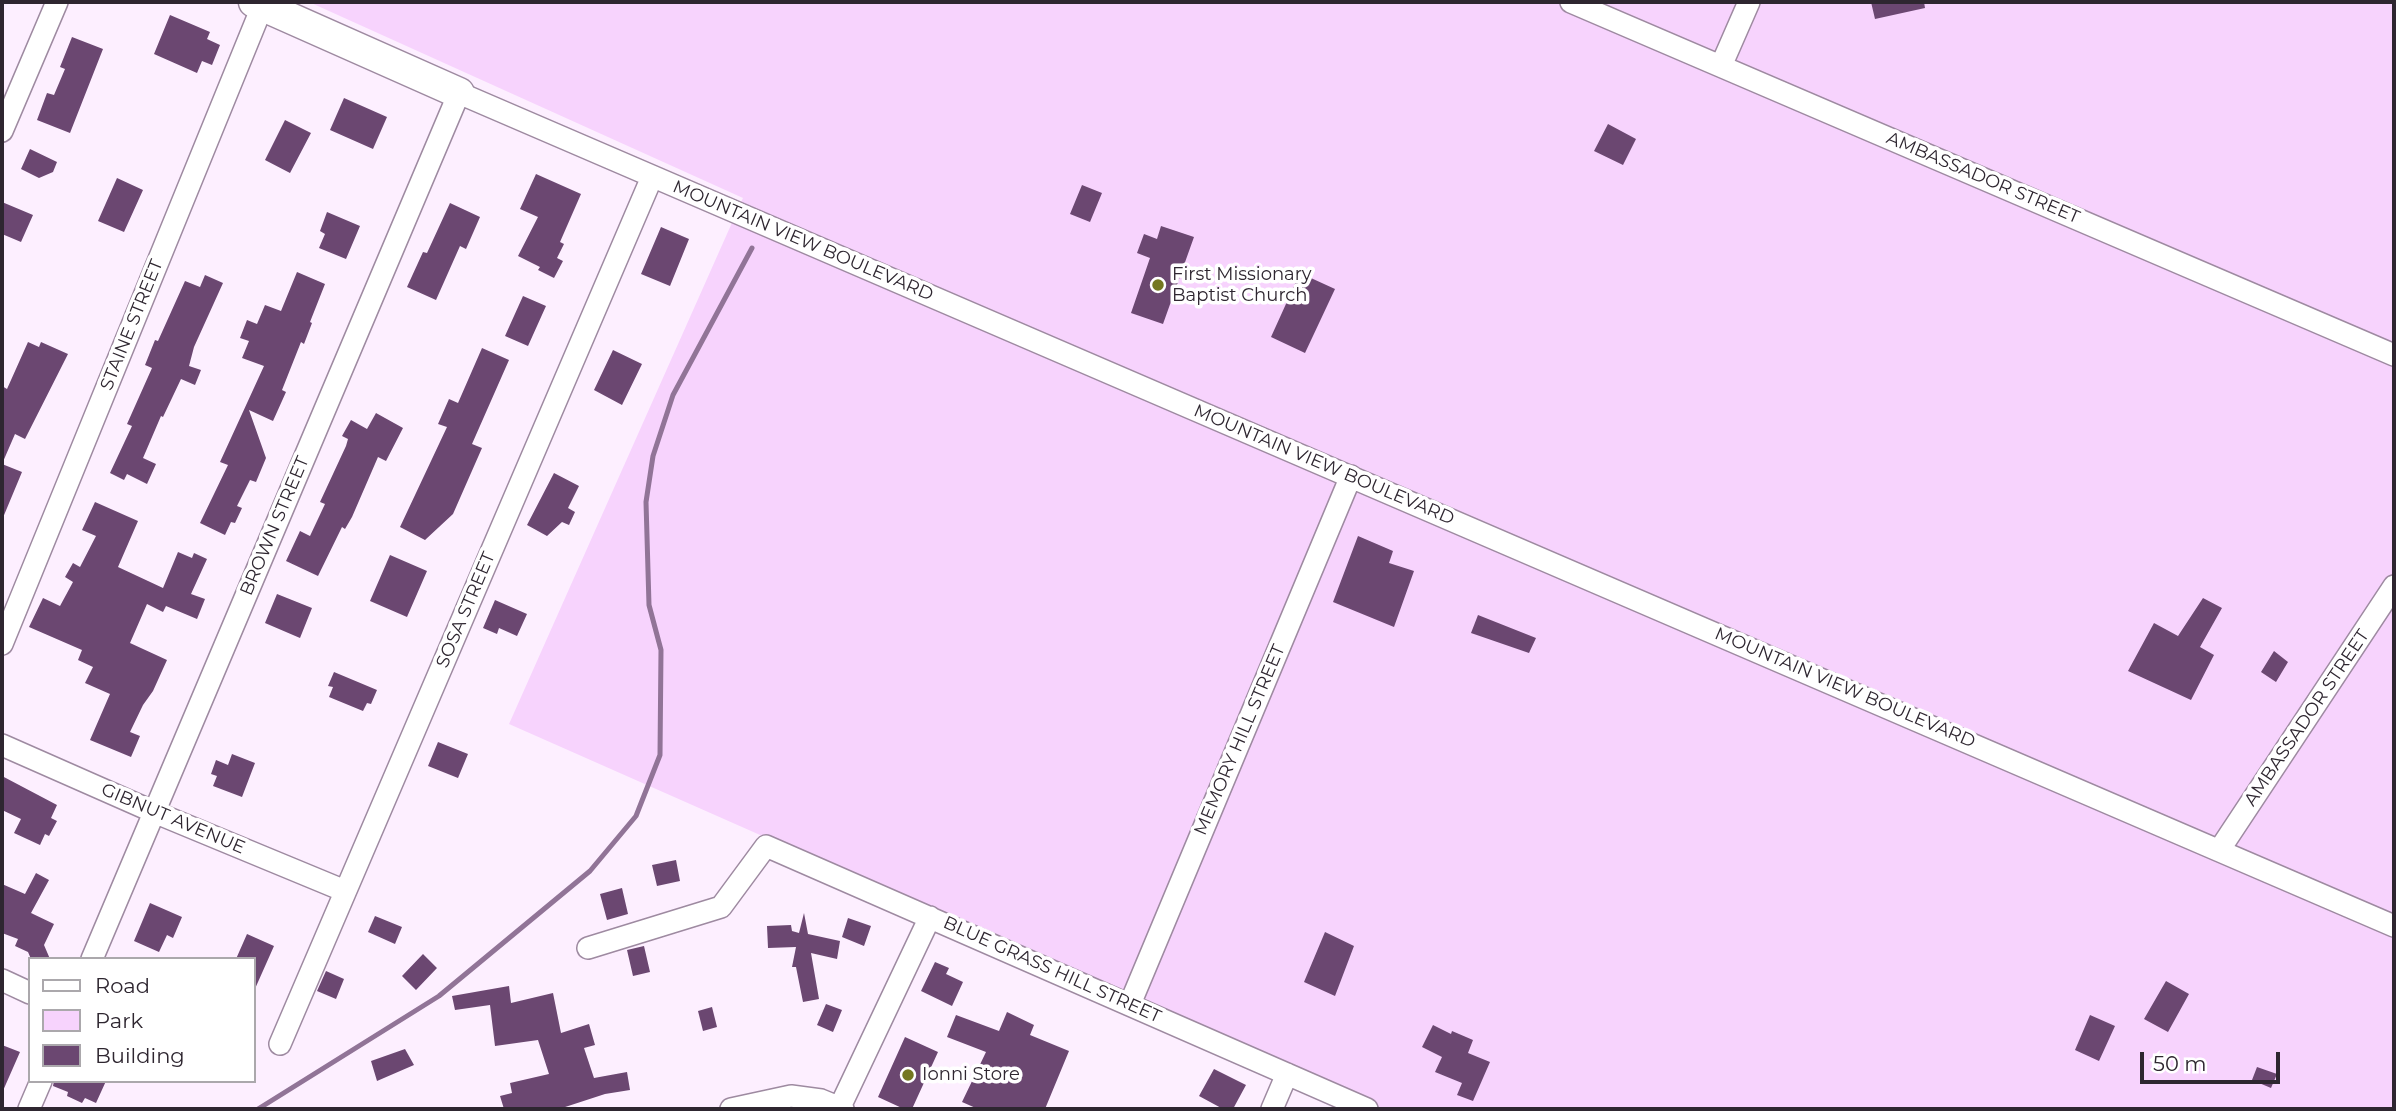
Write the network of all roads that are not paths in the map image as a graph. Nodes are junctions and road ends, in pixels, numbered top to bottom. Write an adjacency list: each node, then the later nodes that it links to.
1 (57, 2): 7 (street)
2 (1571, 2): 5 (street, AMBASSADOR STREET)
3 (1749, 2): 5 (street)
4 (260, 3): 6 (street, MOUNTAIN VIEW BOULEVARD); 12 (street, STAINE STREET)
5 (1721, 66): 9 (street, AMBASSADOR STREET)
6 (459, 93): 8 (street, MOUNTAIN VIEW BOULEVARD); 14 (street, BROWN STREET)
7 (2, 128)
8 (652, 177): 10 (street, MOUNTAIN VIEW BOULEVARD); 16 (street, SOSA STREET)
9 (2394, 355)
10 (1350, 476): 15 (street, MOUNTAIN VIEW BOULEVARD); 23 (street, MEMORY HILL STREET)
11 (2394, 586): 15 (street, AMBASSADOR STREET)
12 (2, 644)
13 (2, 745): 14 (street, GIBNUT AVENUE)
14 (153, 811): 16 (street, GIBNUT AVENUE); 20 (street, BROWN STREET)
15 (2220, 849): 18 (street, MOUNTAIN VIEW BOULEVARD)
16 (345, 891): 24 (street, SOSA STREET)
17 (930, 917): 19 (street); 23 (street, BLUE GRASS HILL STREET); 29 (street, BLUE GRASS HILL STREET)
18 (2394, 926)
19 (587, 948)
20 (93, 957)
21 (2, 981): 22 (street)
22 (28, 992)
23 (1130, 1004): 25 (street, BLUE GRASS HILL STREET)
24 (280, 1044)
25 (1287, 1074): 30 (street); 31 (street, BLUE GRASS HILL STREET)
26 (40, 1083): 27 (street)
27 (29, 1109)
28 (731, 1109): 29 (street)
29 (841, 1109)
30 (1272, 1109)
31 (1367, 1109)

